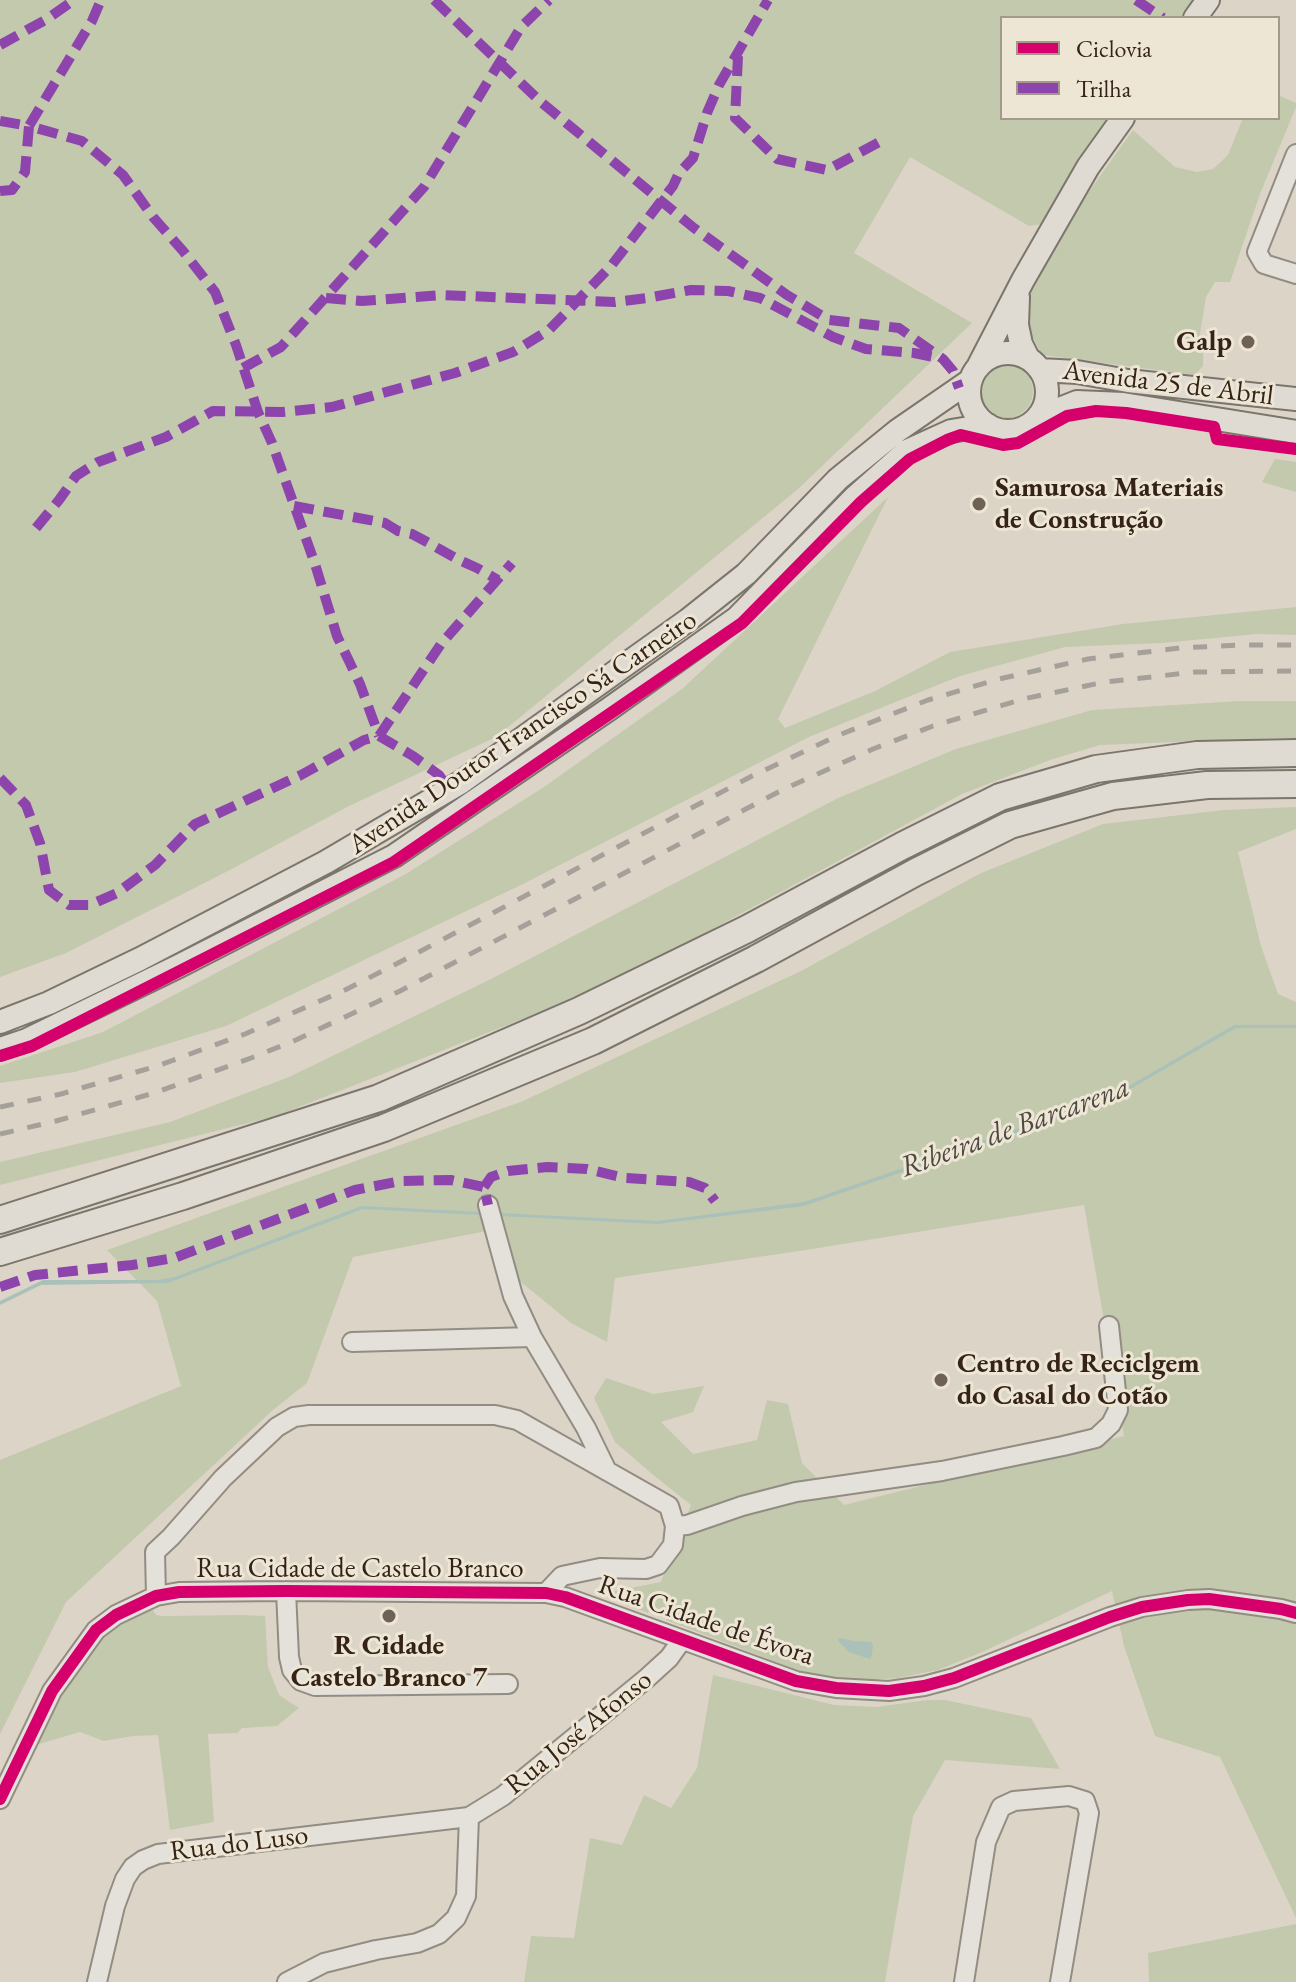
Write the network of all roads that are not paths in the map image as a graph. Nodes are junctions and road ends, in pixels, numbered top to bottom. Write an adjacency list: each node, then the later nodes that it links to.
1 (1122, 120): 5 (main road)
2 (1296, 154): 3 (street)
3 (1289, 188): 4 (street)
4 (1296, 274)
5 (1023, 280): 6 (main road); 7 (main road)
6 (1034, 364): 7 (main road); 8 (main road, Avenida 25 de Abril); 9 (main road)
7 (975, 373): 10 (main road); 14 (main road, Avenida Doutor Francisco Sá Carneiro)
8 (1296, 399)
9 (1037, 418): 10 (main road); 11 (main road, Avenida 25 de Abril)
10 (988, 425): 15 (main road, Avenida Doutor Francisco Sá Carneiro)
11 (1296, 432)
12 (1296, 753): 17 (highway)
13 (1296, 784): 18 (highway)
14 (0, 1022)
15 (0, 1049)
16 (488, 1205): 20 (street)
17 (0, 1220)
18 (0, 1252)
19 (1109, 1326): 23 (street)
20 (532, 1337): 21 (street); 22 (street)
21 (352, 1342)
22 (607, 1471): 23 (street); 26 (street)
23 (681, 1526): 25 (street, Rua Cidade de Castelo Branco)
24 (286, 1591): 25 (street, Rua Cidade de Castelo Branco); 26 (street, Rua Cidade de Castelo Branco); 30 (street)
25 (546, 1593): 27 (street, Rua Cidade de Castelo Branco)
26 (156, 1596): 31 (street, Rua Cidade de Castelo Branco)
27 (565, 1597): 29 (street, Rua Cidade de Évora)
28 (1296, 1613): 29 (street, Rua Cidade de Évora)
29 (682, 1640): 32 (street, Rua José Afonso)
30 (508, 1684)
31 (0, 1799)
32 (469, 1817): 33 (street, Rua do Luso); 34 (street)
33 (97, 1982)
34 (287, 1982)
35 (964, 1982): 36 (street)
36 (1060, 1982)

